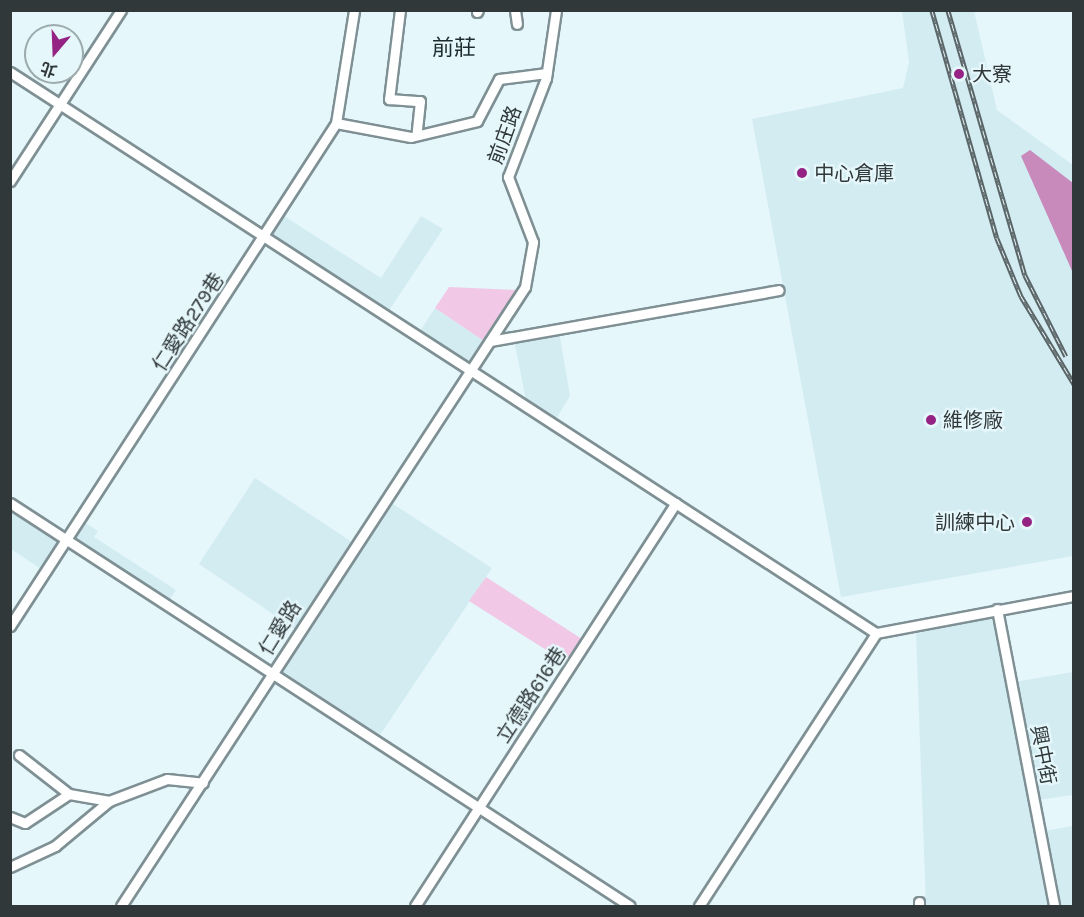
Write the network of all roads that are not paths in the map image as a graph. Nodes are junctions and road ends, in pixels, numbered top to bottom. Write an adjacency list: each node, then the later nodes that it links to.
1 (121, 10): 9 (street)
2 (354, 10): 10 (street)
3 (400, 10): 11 (street)
4 (515, 10): 6 (street)
5 (556, 10): 8 (street, 前庄路)
6 (517, 24)
7 (10, 72): 9 (street)
8 (547, 73): 11 (street, 前庄路); 15 (street, 前庄路)
9 (60, 104): 12 (street); 13 (street)
10 (336, 123): 11 (street, 前庄路); 13 (street, 仁愛路279巷)
11 (417, 132)
12 (10, 181)
13 (264, 238): 16 (street); 19 (street, 仁愛路279巷)
14 (779, 290): 15 (street)
15 (490, 341): 16 (street, 前庄路)
16 (471, 370): 18 (street); 24 (street, 仁愛路)
17 (10, 503): 19 (street)
18 (676, 504): 23 (street); 29 (street, 立德路616巷)
19 (67, 539): 22 (street, 仁愛路279巷); 24 (street)
20 (1074, 596): 21 (street)
21 (997, 609): 23 (street); 36 (street, 興中街)
22 (10, 626)
23 (876, 633): 35 (street)
24 (273, 674): 26 (street, 仁愛路); 29 (street)
25 (19, 755): 27 (street)
26 (203, 783): 28 (street); 32 (street, 仁愛路)
27 (69, 794): 28 (street); 30 (street)
28 (110, 801): 31 (street)
29 (478, 808): 33 (street, 立德路616巷); 34 (street)
30 (10, 817)
31 (10, 867)
32 (121, 906)
33 (416, 906)
34 (630, 906)
35 (699, 906)
36 (1054, 906)

